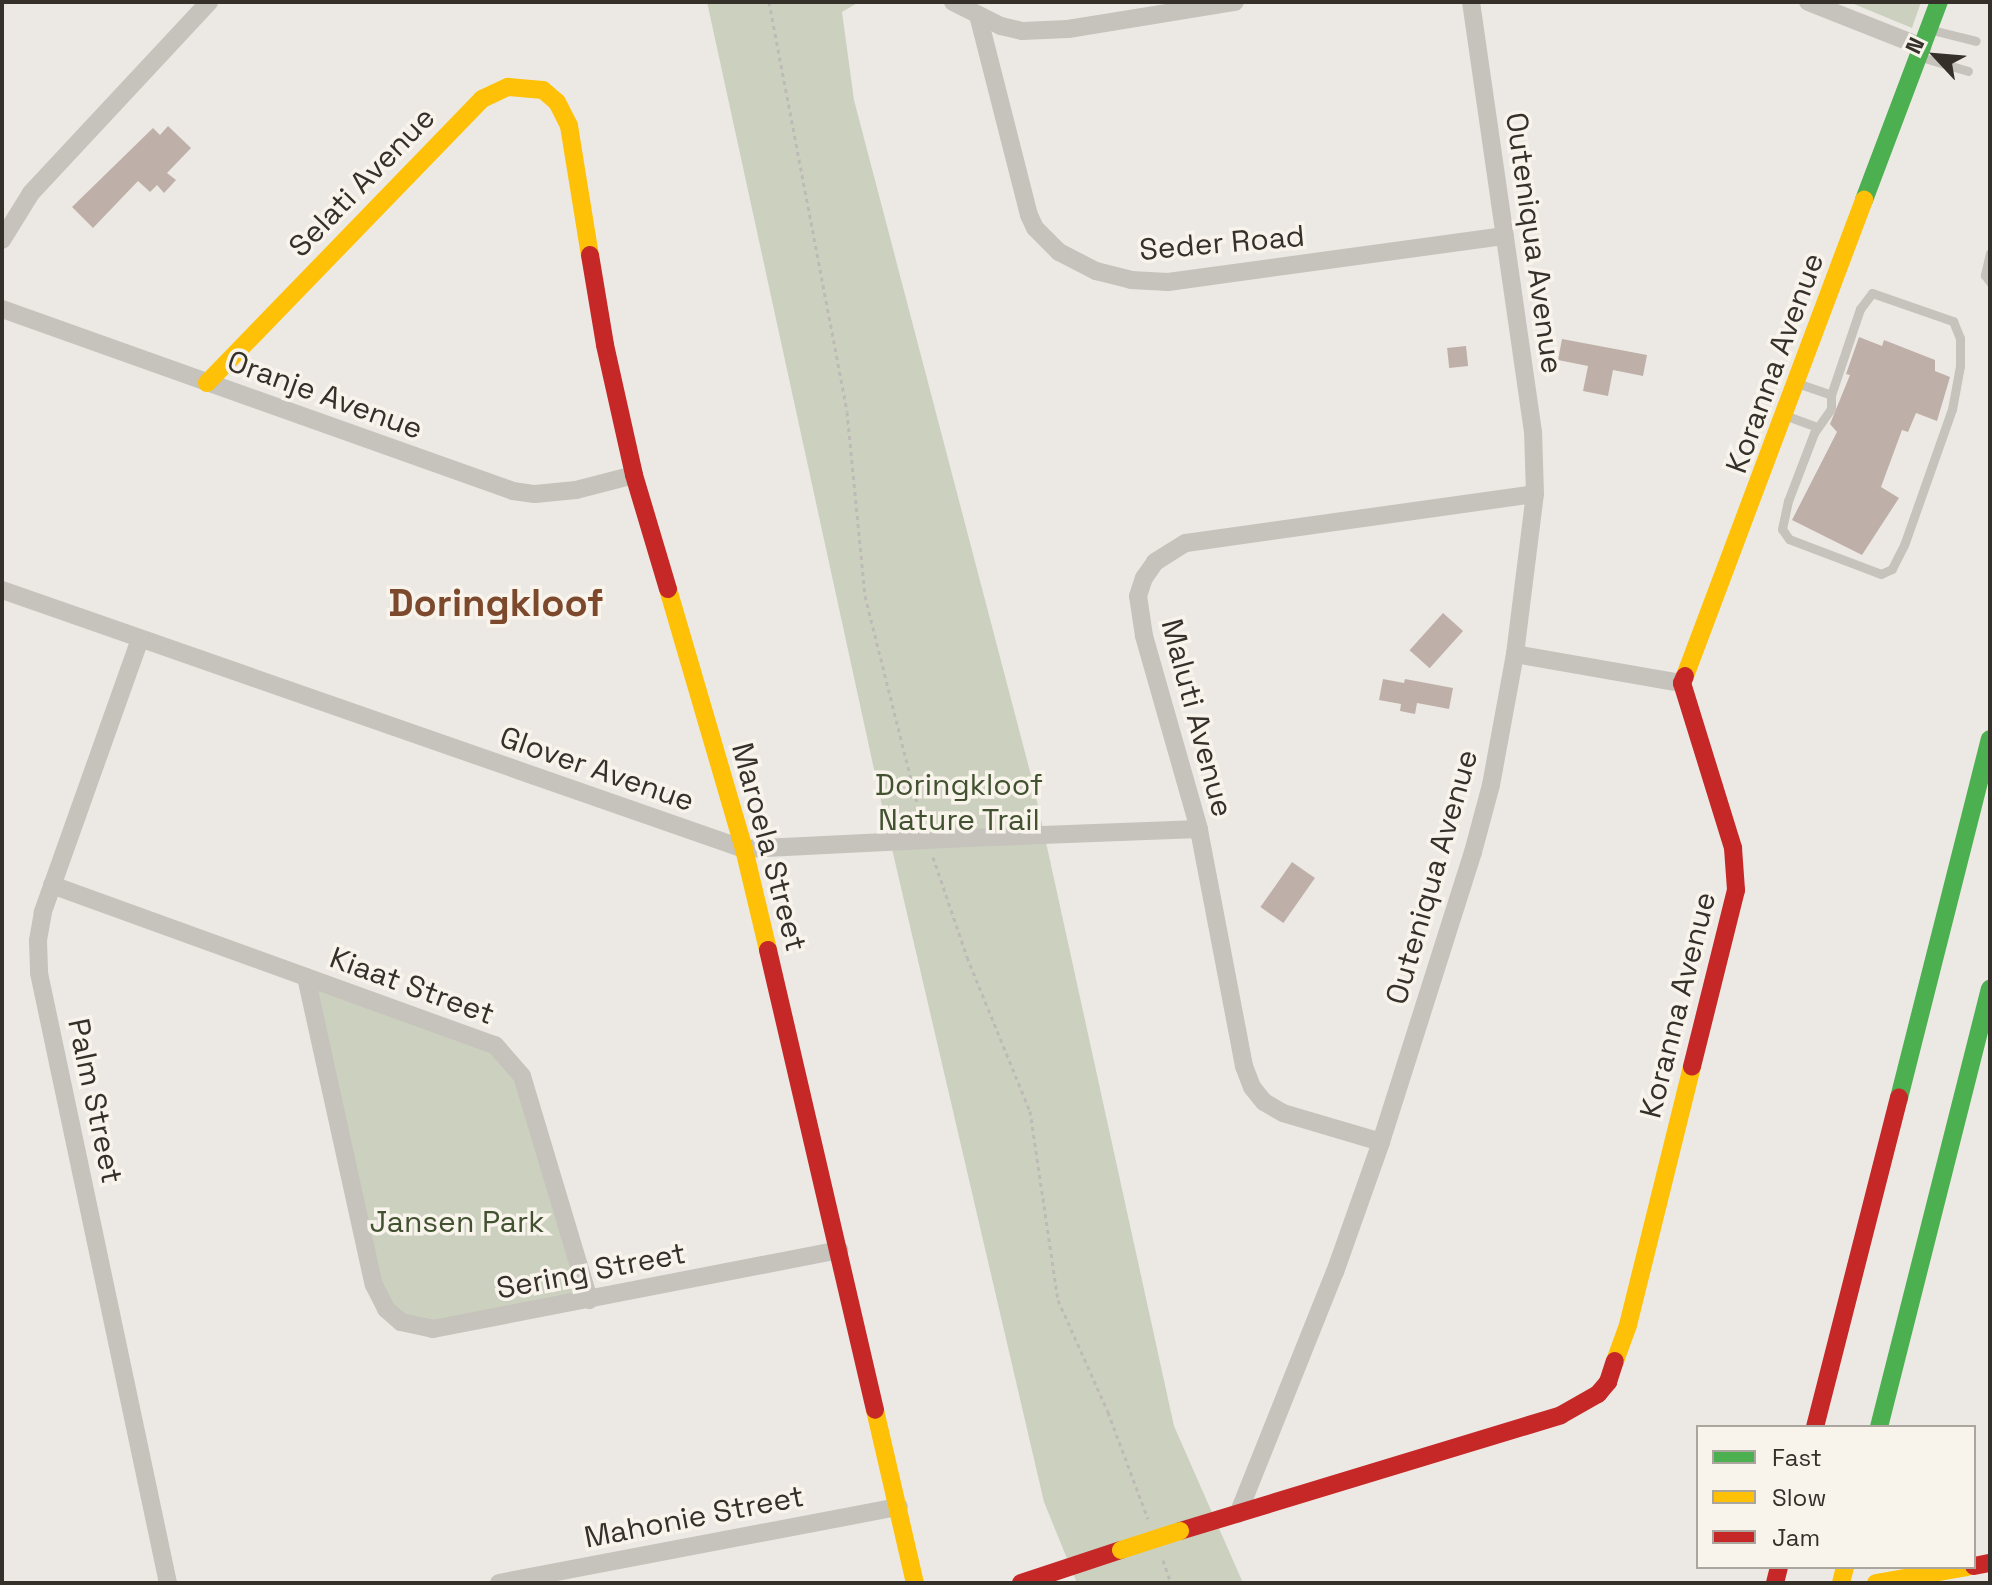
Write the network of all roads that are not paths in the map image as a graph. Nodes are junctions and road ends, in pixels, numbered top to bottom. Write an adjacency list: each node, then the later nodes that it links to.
1 (209, 2): 13 (street)
2 (953, 2): 7 (street)
3 (1235, 2): 7 (street)
4 (1471, 2): 12 (street, Outeniqua Avenue)
5 (1808, 2): 9 (street)
6 (1939, 2): 9 (main road, Koranna Avenue)
7 (978, 15): 12 (street, Seder Road)
8 (1976, 41): 9 (lane)
9 (1923, 44): 10 (lane); 18 (main road, Koranna Avenue)
10 (1968, 71)
11 (569, 126): 17 (main road, Selati Avenue); 22 (main road, Maroela Street)
12 (1505, 236): 23 (street, Outeniqua Avenue)
13 (2, 240)
14 (1990, 253): 15 (lane)
15 (1990, 282)
16 (2, 309): 17 (street, Oranje Avenue)
17 (207, 383): 22 (street, Oranje Avenue)
18 (1797, 383): 19 (lane); 20 (main road, Koranna Avenue)
19 (1831, 395): 21 (lane); 21 (lane)
20 (1785, 416): 21 (lane); 27 (main road, Koranna Avenue)
21 (1817, 427)
22 (634, 475): 30 (main road, Maroela Street)
23 (1535, 494): 26 (street, Outeniqua Avenue); 29 (street, Maluti Avenue)
24 (2, 590): 25 (street, Glover Avenue)
25 (140, 639): 30 (street, Glover Avenue); 31 (street, Palm Street)
26 (1515, 654): 27 (street); 34 (street, Outeniqua Avenue)
27 (1682, 683): 40 (main road, Koranna Avenue)
28 (1990, 739): 37 (main road)
29 (1199, 829): 30 (street, Glover Avenue, bridge); 34 (street, Maluti Avenue)
30 (744, 849): 35 (main road, Maroela Street)
31 (52, 885): 32 (street, Kiaat Street); 42 (street, Palm Street)
32 (306, 977): 36 (street, Kiaat Street); 36 (street, Sering Street)
33 (1990, 989): 38 (main road)
34 (1381, 1142): 40 (street, Outeniqua Avenue)
35 (839, 1250): 36 (street, Sering Street); 39 (main road, Maroela Street)
36 (589, 1300)
37 (1816, 1425)
38 (1880, 1425)
39 (899, 1507): 43 (street, Mahonie Street); 44 (main road, Maroela Street)
40 (1238, 1514): 45 (main road, bridge)
41 (1956, 1569): 46 (main road)
42 (168, 1583)
43 (499, 1583)
44 (915, 1583)
45 (1021, 1583)
46 (1876, 1583)

